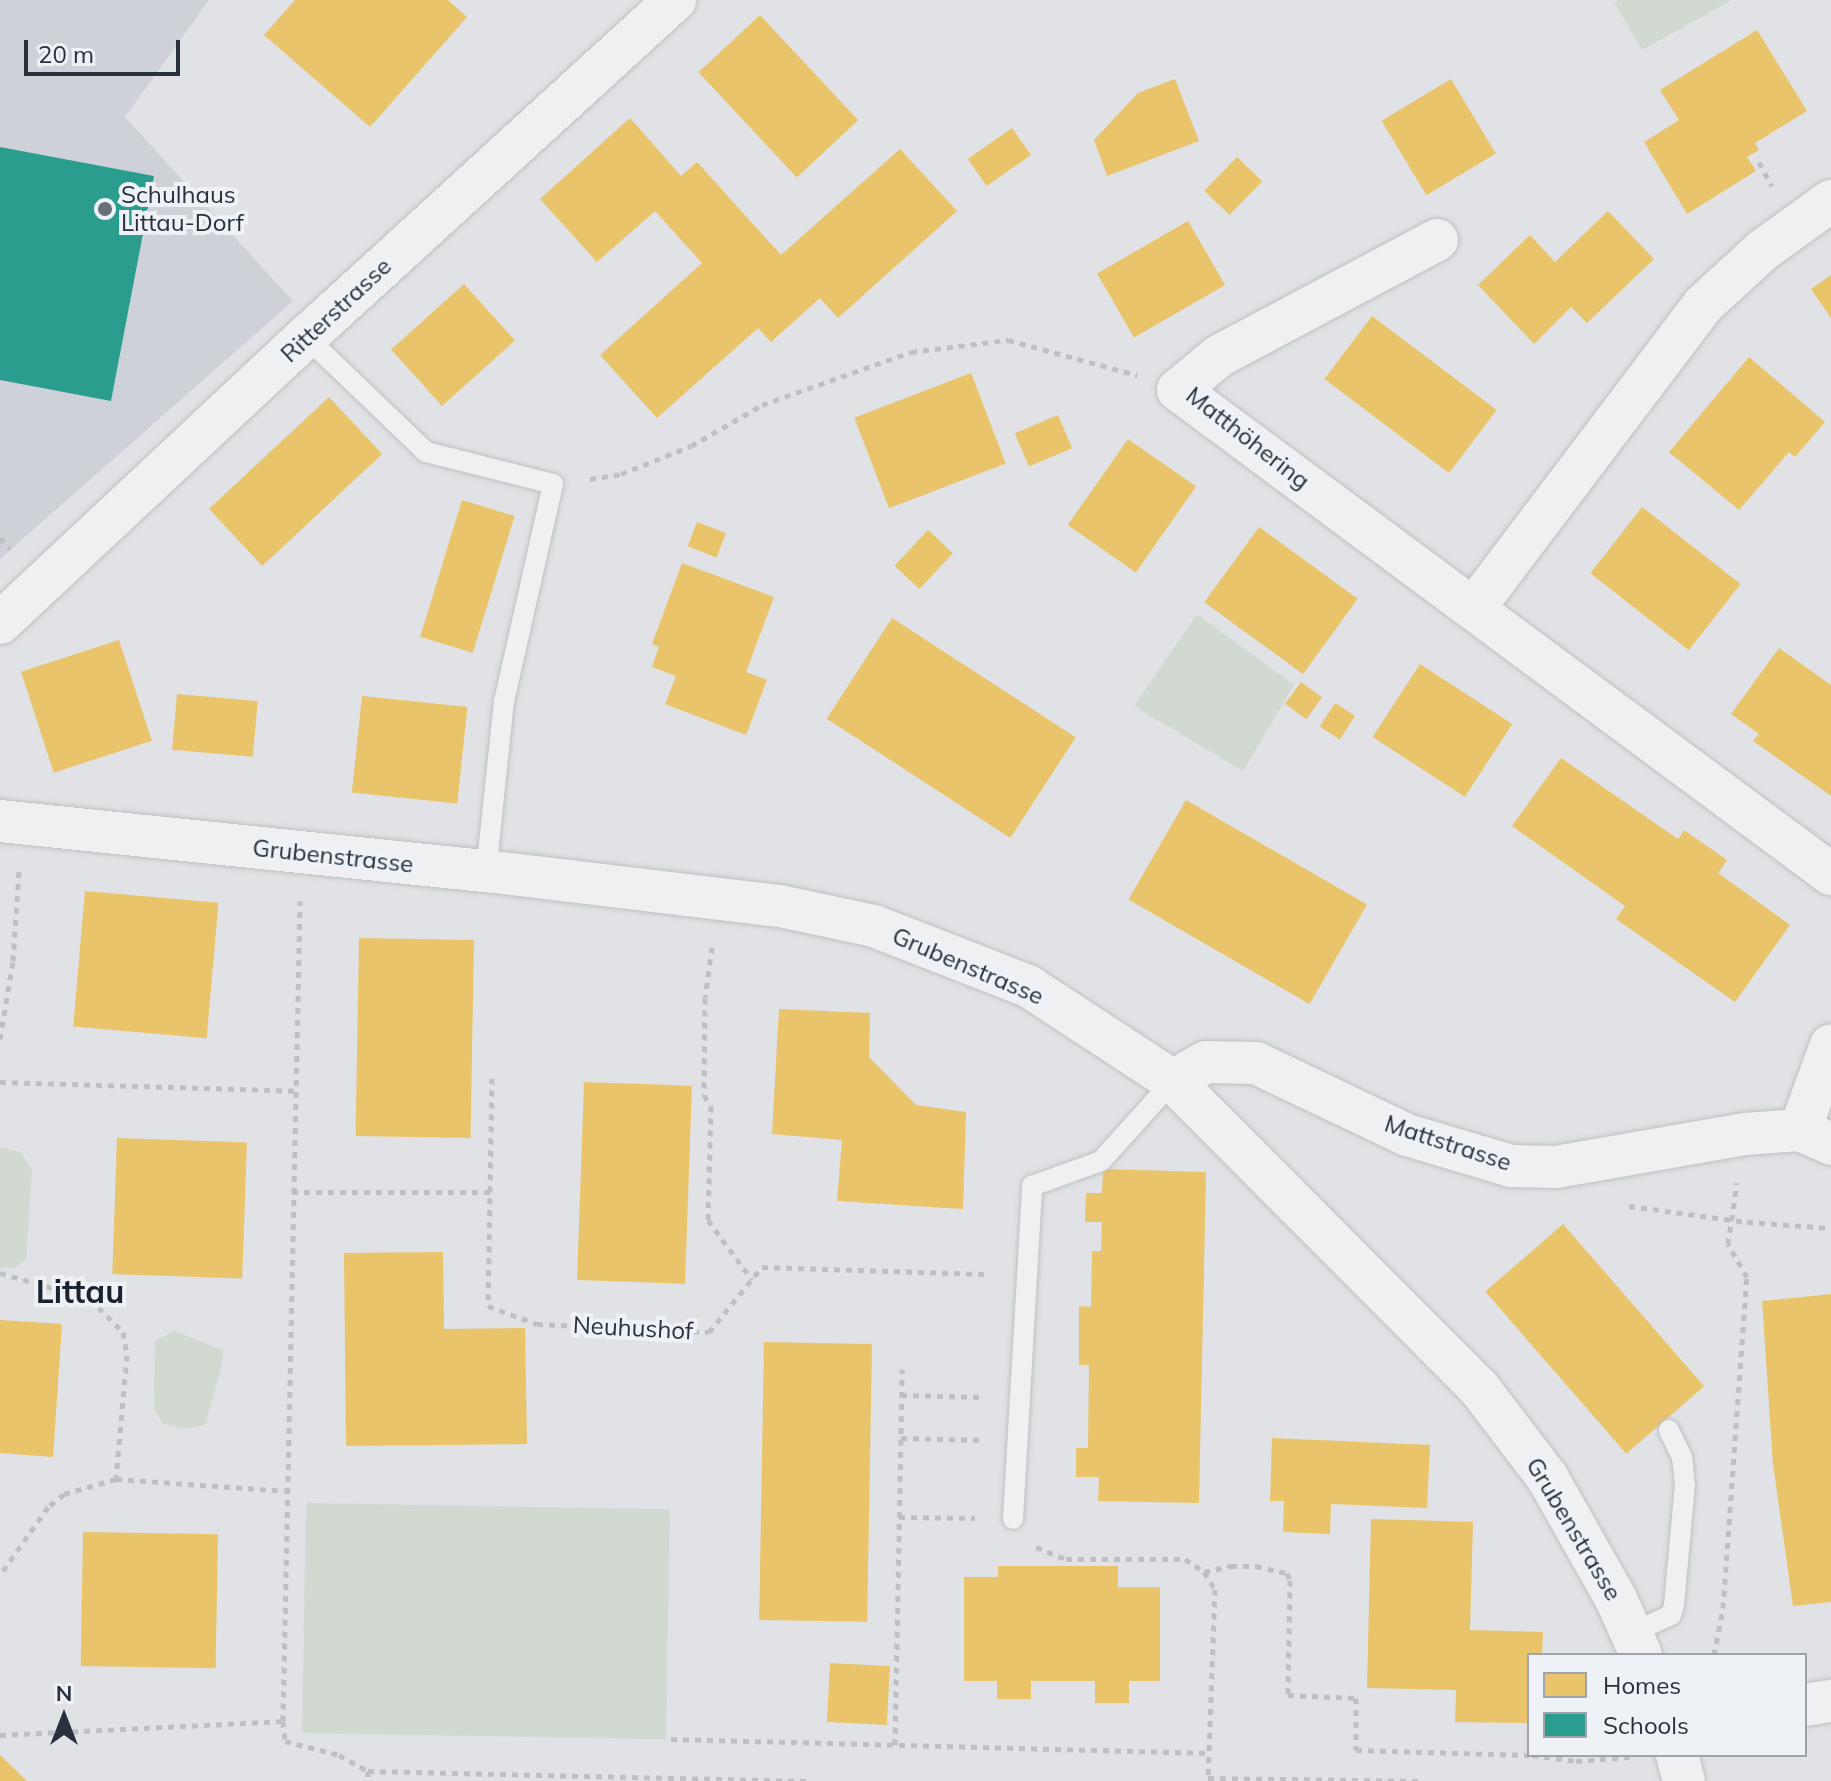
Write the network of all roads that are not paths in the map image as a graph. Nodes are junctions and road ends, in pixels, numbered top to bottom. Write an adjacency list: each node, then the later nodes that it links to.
1 (675, 0): 4 (street, Ritterstrasse)
2 (1831, 201): 5 (street)
3 (1437, 240): 5 (street, Matthöhering)
4 (306, 337): 6 (street, Ritterstrasse); 8 (lane)
5 (1474, 608): 9 (street, Matthöhering)
6 (0, 623)
7 (0, 821): 8 (street, Grubenstrasse)
8 (486, 871): 11 (street, Grubenstrasse)
9 (1831, 874)
10 (1831, 1045): 12 (street)
11 (1173, 1081): 12 (street, Mattstrasse); 14 (lane); 15 (street, Grubenstrasse)
12 (1815, 1137)
13 (1669, 1430): 15 (lane)
14 (1013, 1519)
15 (1636, 1644)
16 (1831, 1701): 17 (street)
17 (1807, 1705)
18 (1678, 1757): 19 (street)
19 (1684, 1781)

